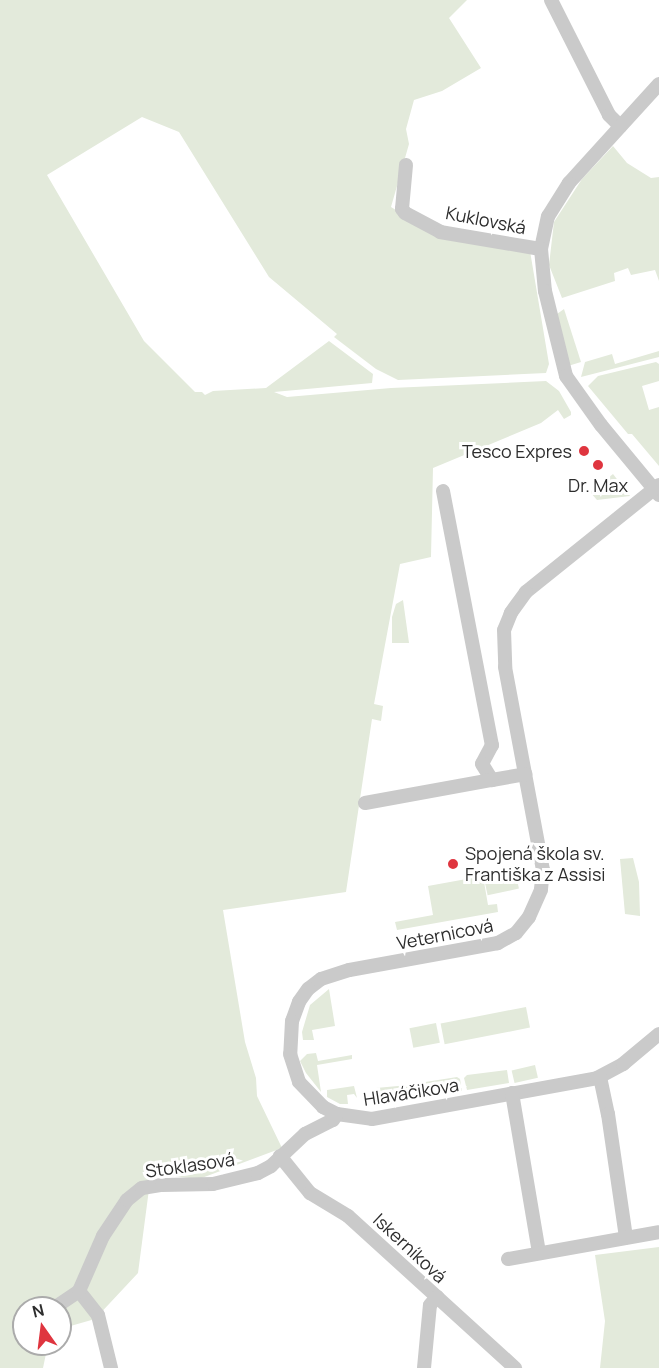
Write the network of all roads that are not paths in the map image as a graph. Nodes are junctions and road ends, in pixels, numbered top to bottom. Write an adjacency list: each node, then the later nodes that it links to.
1 (551, 0): 3 (street)
2 (659, 84): 3 (street, Kuklovská)
3 (620, 126): 5 (street, Kuklovská)
4 (406, 165): 5 (street, Kuklovská)
5 (541, 249): 6 (street, Kuklovská)
6 (657, 490): 8 (street, Veternicová)
7 (443, 491): 9 (street)
8 (526, 778): 9 (street); 12 (street, Veternicová)
9 (492, 780): 10 (street)
10 (365, 803)
11 (659, 1034): 13 (street, Hlaváčikova)
12 (296, 1076): 15 (street, Hlaváčikova)
13 (600, 1077): 14 (street, Hlaváčikova); 18 (street)
14 (512, 1093): 15 (street, Hlaváčikova); 19 (street)
15 (337, 1114): 16 (street, Stoklasová)
16 (280, 1156): 21 (street, Stoklasová); 23 (street, Iskerníková)
17 (659, 1232): 18 (street)
18 (626, 1238): 19 (street)
19 (540, 1253): 20 (street)
20 (508, 1259)
21 (79, 1291): 22 (street); 24 (street)
22 (72, 1296)
23 (437, 1297): 25 (street); 26 (street, Iskerníková)
24 (111, 1368)
25 (424, 1368)
26 (515, 1368)

